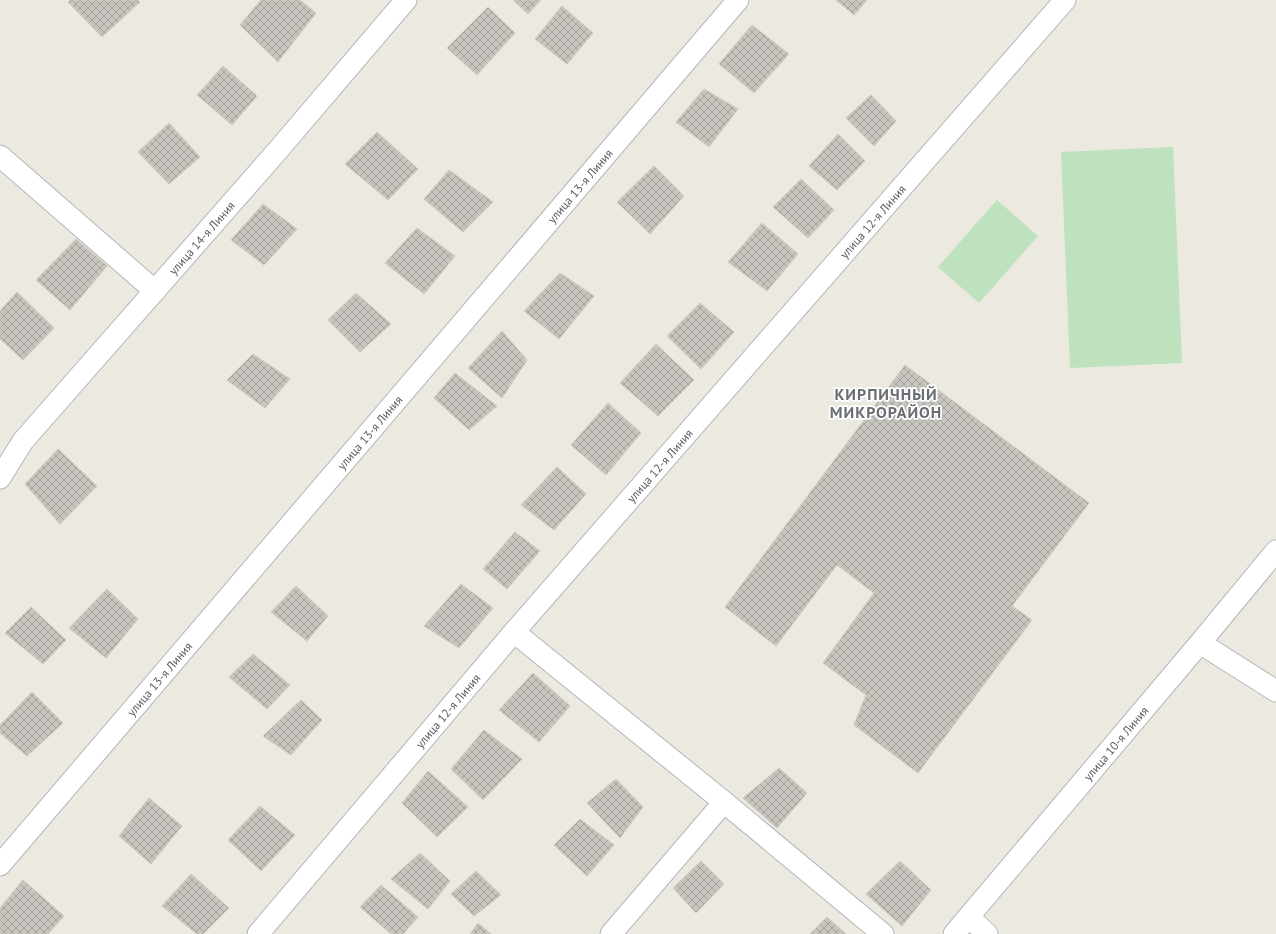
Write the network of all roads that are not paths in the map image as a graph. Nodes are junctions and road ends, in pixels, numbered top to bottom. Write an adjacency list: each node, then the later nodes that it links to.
1 (406, 0): 5 (street, улица 14-я Линия)
2 (738, 0): 12 (street, улица 13-я Линия)
3 (1065, 0): 8 (street, улица 12-я Линия)
4 (0, 156): 5 (street)
5 (155, 291): 6 (street, улица 14-я Линия)
6 (0, 478)
7 (1276, 551): 9 (street, улица 10-я Линия)
8 (514, 632): 11 (street); 14 (street, улица 12-я Линия)
9 (1200, 643): 10 (street); 13 (street, улица 10-я Линия)
10 (1276, 691)
11 (724, 802): 15 (street); 16 (street)
12 (0, 865)
13 (969, 917): 17 (street, улица 10-я Линия); 18 (street)
14 (258, 934)
15 (611, 934)
16 (883, 934)
17 (954, 934)
18 (987, 934)

